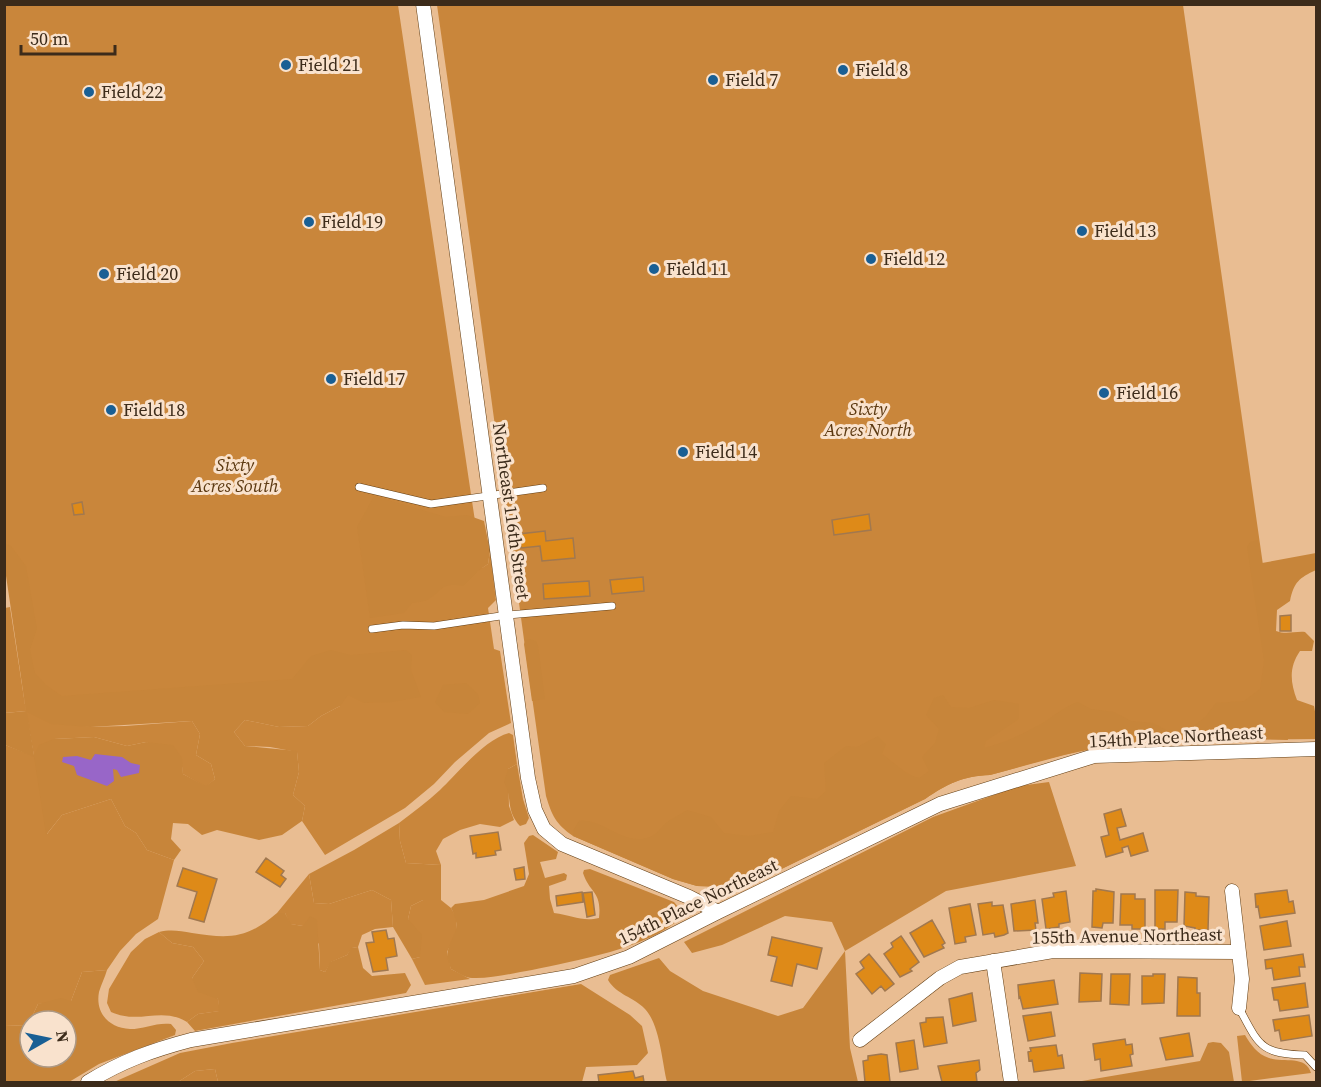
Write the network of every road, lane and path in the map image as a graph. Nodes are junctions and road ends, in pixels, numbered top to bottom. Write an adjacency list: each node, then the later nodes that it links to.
1 (423, 4): 4 (street, Northeast 116th Street)
2 (359, 487): 4 (lane)
3 (543, 488): 4 (lane)
4 (491, 497): 6 (street, Northeast 116th Street)
5 (612, 606): 6 (lane)
6 (507, 615): 7 (lane); 10 (street, Northeast 116th Street)
7 (372, 629)
8 (1317, 749): 10 (street, 154th Place Northeast)
9 (1232, 891): 11 (street)
10 (718, 912): 16 (street, 154th Place Northeast)
11 (1239, 952): 12 (street, 155th Avenue Northeast); 13 (street)
12 (993, 961): 14 (street, 155th Avenue Northeast); 17 (street)
13 (1239, 1008): 15 (lane)
14 (860, 1040)
15 (1317, 1066)
16 (88, 1083)
17 (1011, 1083)

